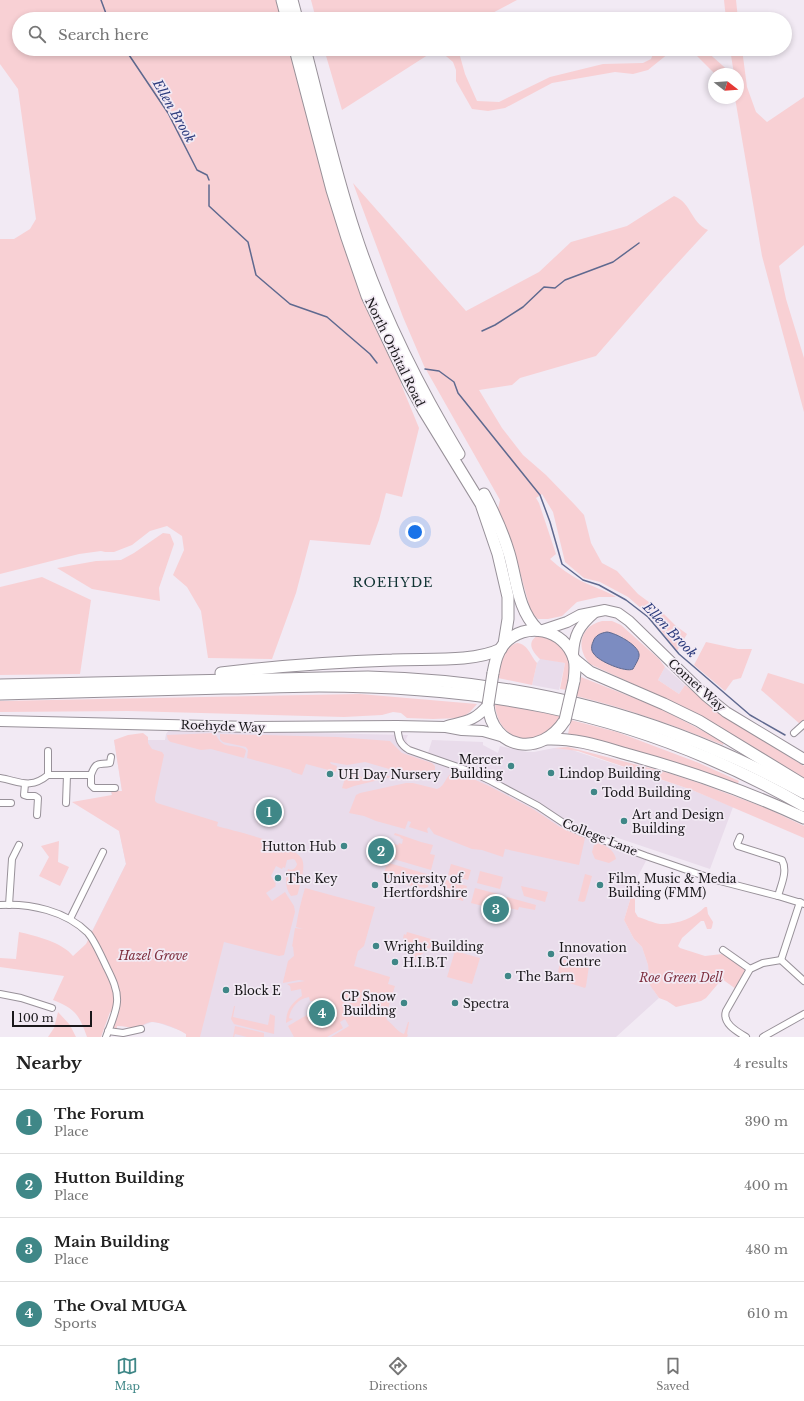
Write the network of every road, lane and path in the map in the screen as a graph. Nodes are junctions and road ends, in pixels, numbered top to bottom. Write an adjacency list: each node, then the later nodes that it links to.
1 (282, 0): 3 (highway)
2 (292, 0): 4 (highway)
3 (285, 12)
4 (295, 12)
5 (297, 56): 9 (highway, North Orbital Road)
6 (307, 56): 8 (highway, North Orbital Road)
7 (595, 611): 8 (main road, Comet Way); 10 (main road); 24 (main road, Comet Way)
8 (540, 630): 9 (highway); 10 (highway)
9 (502, 646): 11 (highway); 14 (highway, bridge)
10 (573, 657): 21 (highway, bridge); 30 (highway)
11 (172, 680): 12 (highway); 32 (highway)
12 (0, 685)
13 (0, 694): 36 (highway)
14 (488, 705): 18 (main road, Roehyde Way); 20 (highway)
15 (0, 721): 17 (main road, Roehyde Way)
16 (804, 724): 19 (street)
17 (398, 726): 18 (main road, Roehyde Way); 42 (street, College Lane)
18 (446, 727): 20 (main road, Roehyde Way)
19 (794, 732)
20 (504, 737): 21 (highway)
21 (547, 739): 38 (highway)
22 (48, 751): 25 (street)
23 (111, 757): 27 (street)
24 (804, 759)
25 (48, 775): 26 (street); 29 (street)
26 (67, 775): 27 (street); 35 (street)
27 (91, 775): 31 (street)
28 (0, 778): 29 (street)
29 (25, 784): 37 (street)
30 (802, 784)
31 (115, 788)
32 (804, 793)
33 (0, 803): 34 (street)
34 (10, 803)
35 (66, 803)
36 (804, 806)
37 (37, 815)
38 (804, 818)
39 (740, 837): 42 (street)
40 (19, 845): 45 (street)
41 (103, 852): 46 (street)
42 (778, 896): 43 (street, College Lane)
43 (802, 903): 48 (street)
44 (0, 905): 45 (street)
45 (9, 905): 46 (street)
46 (70, 919): 55 (street)
47 (723, 950): 49 (street)
48 (781, 960): 49 (street); 50 (street)
49 (750, 969): 56 (street)
50 (804, 980)
51 (0, 994): 52 (street)
52 (52, 1008)
53 (804, 1014): 57 (street)
54 (142, 1029): 55 (street)
55 (107, 1034)
56 (746, 1037)
57 (763, 1037)

